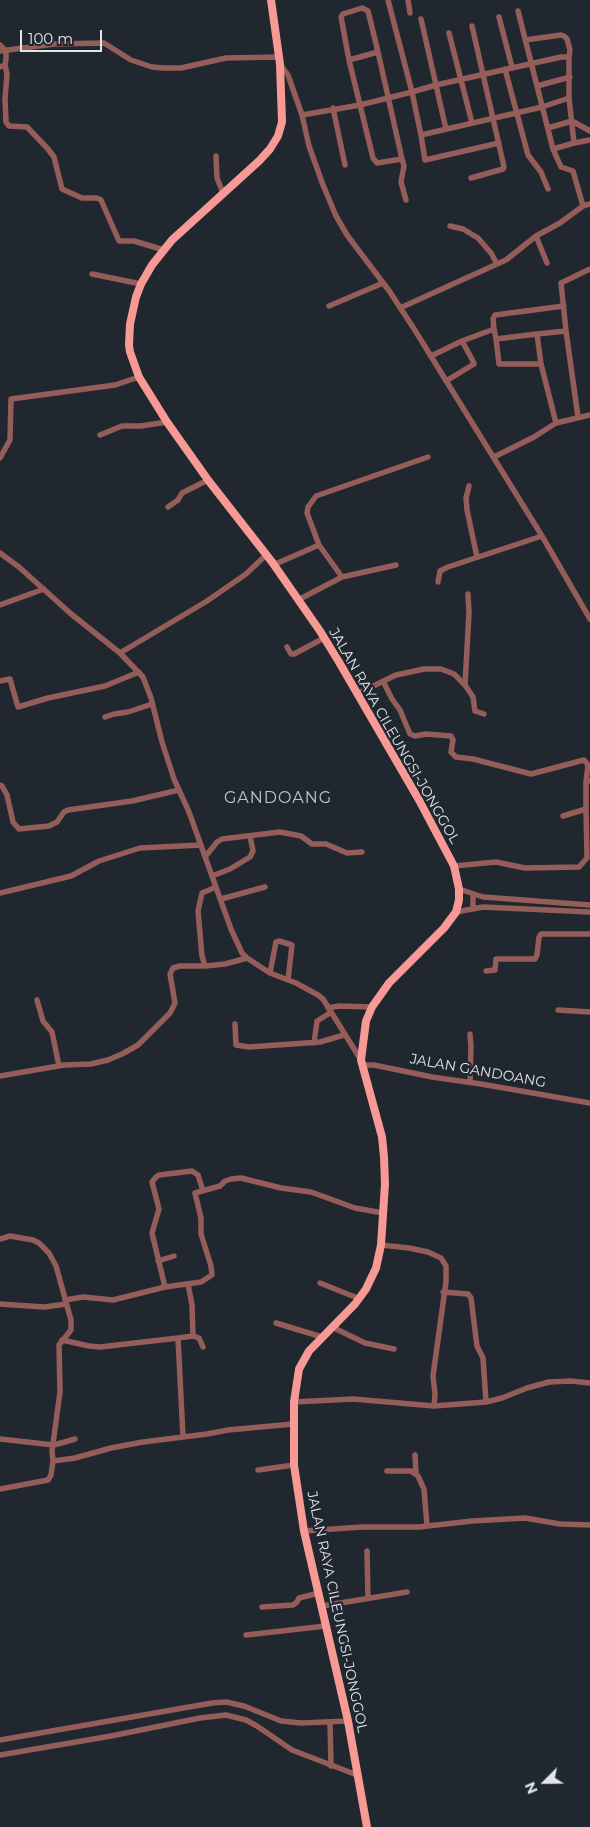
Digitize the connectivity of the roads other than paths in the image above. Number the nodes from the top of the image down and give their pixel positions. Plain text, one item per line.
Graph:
1 (271, 0) edge
2 (388, 0) edge
3 (408, 0) edge
4 (518, 11) dead end
5 (410, 13) dead end
6 (500, 17) dead end
7 (421, 20) dead end
8 (472, 26) dead end
9 (449, 33) dead end
10 (525, 40) junction
11 (0, 45) edge
12 (3, 51) edge
13 (378, 52) junction
14 (569, 57) junction
15 (279, 60) junction
16 (349, 60) junction
17 (531, 63) junction
18 (2, 66) edge
19 (512, 67) junction
20 (505, 69) junction
21 (483, 74) junction
22 (570, 77) junction
23 (460, 79) junction
24 (436, 85) junction
25 (537, 86) junction
26 (412, 92) junction
27 (388, 98) junction
28 (569, 98) junction
29 (360, 105) junction
30 (542, 107) junction
31 (333, 108) junction
32 (518, 112) junction
33 (302, 115) junction
34 (493, 118) junction
35 (572, 121) junction
36 (472, 123) junction
37 (548, 128) junction
38 (446, 129) junction
39 (590, 130) edge
40 (421, 135) junction
41 (590, 140) edge
42 (499, 143) junction
43 (574, 143) junction
44 (553, 149) junction
45 (216, 156) dead end
46 (402, 159) junction
47 (346, 165) dead end
48 (471, 178) dead end
49 (548, 190) dead end
50 (223, 193) junction
51 (406, 200) dead end
52 (590, 204) edge
53 (583, 206) junction
54 (450, 226) dead end
55 (536, 236) junction
56 (164, 250) junction
57 (547, 263) dead end
58 (497, 264) junction
59 (590, 269) edge
60 (92, 274) dead end
61 (383, 283) junction
62 (141, 284) junction
63 (329, 306) dead end
64 (564, 306) junction
65 (400, 308) junction
66 (494, 329) junction
67 (566, 331) junction
68 (537, 334) junction
69 (496, 339) junction
70 (462, 341) junction
71 (431, 356) junction
72 (541, 364) junction
73 (139, 378) junction
74 (446, 381) junction
75 (590, 415) edge
76 (578, 417) junction
77 (167, 422) junction
78 (556, 424) junction
79 (100, 436) dead end
80 (428, 457) dead end
81 (494, 457) junction
82 (0, 458) edge
83 (208, 480) junction
84 (469, 486) dead end
85 (168, 507) dead end
86 (542, 536) junction
87 (320, 545) junction
88 (0, 552) edge
89 (266, 556) junction
90 (477, 557) junction
91 (273, 565) junction
92 (396, 565) dead end
93 (342, 577) junction
94 (438, 582) dead end
95 (44, 589) junction
96 (468, 594) dead end
97 (298, 600) junction
98 (0, 605) edge
99 (590, 619) edge
100 (324, 638) junction
101 (287, 647) dead end
102 (120, 653) junction
103 (139, 672) junction
104 (0, 681) edge
105 (383, 681) junction
106 (465, 685) junction
107 (357, 694) junction
108 (152, 704) junction
109 (484, 714) dead end
110 (104, 717) dead end
111 (588, 782) edge
112 (0, 785) edge
113 (179, 790) junction
114 (586, 809) junction
115 (563, 816) dead end
116 (250, 836) junction
117 (201, 846) junction
118 (362, 852) dead end
119 (205, 857) junction
120 (588, 858) edge
121 (454, 866) junction
122 (212, 876) junction
123 (265, 887) dead end
124 (216, 888) junction
125 (459, 888) junction
126 (0, 893) edge
127 (473, 894) junction
128 (220, 899) junction
129 (572, 904) junction
130 (590, 905) edge
131 (473, 908) junction
132 (571, 911) junction
133 (456, 912) junction
134 (590, 912) edge
135 (590, 934) edge
136 (247, 958) junction
137 (205, 966) junction
138 (486, 971) dead end
139 (270, 973) junction
140 (288, 980) junction
141 (37, 1000) dead end
142 (372, 1007) junction
143 (329, 1010) junction
144 (558, 1010) dead end
145 (590, 1012) edge
146 (235, 1024) dead end
147 (470, 1034) dead end
148 (344, 1035) junction
149 (314, 1043) junction
150 (362, 1062) junction
151 (59, 1066) junction
152 (0, 1076) edge
153 (470, 1082) junction
154 (590, 1103) edge
155 (204, 1191) junction
156 (383, 1213) junction
157 (0, 1239) edge
158 (381, 1245) junction
159 (174, 1256) dead end
160 (158, 1261) junction
161 (320, 1283) dead end
162 (188, 1284) junction
163 (165, 1287) junction
164 (443, 1292) junction
165 (360, 1298) junction
166 (65, 1302) junction
167 (0, 1304) edge
168 (276, 1323) dead end
169 (332, 1327) junction
170 (193, 1336) junction
171 (322, 1337) junction
172 (178, 1338) junction
173 (62, 1340) junction
174 (203, 1347) dead end
175 (394, 1348) dead end
176 (590, 1383) edge
177 (294, 1402) junction
178 (486, 1402) junction
179 (434, 1406) junction
180 (293, 1424) junction
181 (183, 1437) junction
182 (0, 1439) edge
183 (75, 1439) dead end
184 (54, 1445) junction
185 (415, 1455) dead end
186 (53, 1461) junction
187 (294, 1466) junction
188 (258, 1470) dead end
189 (387, 1471) dead end
190 (416, 1473) junction
191 (0, 1489) edge
192 (590, 1525) edge
193 (428, 1526) junction
194 (304, 1531) junction
195 (367, 1551) dead end
196 (407, 1592) dead end
197 (319, 1593) junction
198 (368, 1598) junction
199 (322, 1606) junction
200 (262, 1607) dead end
201 (326, 1626) junction
202 (246, 1636) dead end
203 (139, 1716) junction
204 (348, 1721) junction
205 (330, 1722) junction
206 (92, 1724) junction
207 (142, 1729) junction
208 (94, 1738) junction
209 (0, 1740) edge
210 (0, 1755) edge
211 (331, 1766) junction
212 (357, 1775) junction
213 (367, 1827) edge

1 - 15 main road, JALAN RAYA CILEUNGSI-JONGGOL
2 - 26 street
3 - 5 street
4 - 10 street
6 - 19 street
7 - 24 street
8 - 21 street
9 - 23 street
10 - 14 street
10 - 17 street
11 - 12 street
12 - 15 street
12 - 18 street
13 - 16 street
13 - 16 street
13 - 27 street
14 - 17 street
14 - 22 street
15 - 33 street
15 - 50 main road, JALAN RAYA CILEUNGSI-JONGGOL
16 - 29 street
17 - 19 street
17 - 25 street
18 - 56 street
19 - 20 street
20 - 21 street
20 - 32 street
21 - 23 street
21 - 34 street
22 - 25 street
22 - 28 street
23 - 24 street
23 - 36 street
24 - 26 street
24 - 38 street
25 - 30 street
26 - 27 street
26 - 40 street
27 - 29 street
27 - 46 street
28 - 30 street
28 - 35 street
29 - 31 street
29 - 46 street
30 - 32 street
30 - 37 street
31 - 33 street
31 - 47 street
32 - 34 street
32 - 49 street
33 - 61 street
34 - 36 street
34 - 42 street
35 - 37 street
35 - 39 street
35 - 43 street
36 - 38 street
37 - 44 street
38 - 40 street
40 - 42 street
41 - 43 street
42 - 48 street
43 - 44 street
44 - 53 street
45 - 50 street
46 - 51 street
50 - 56 main road, JALAN RAYA CILEUNGSI-JONGGOL
52 - 53 street
53 - 55 street
54 - 58 street
55 - 57 street
55 - 58 street
56 - 62 main road, JALAN RAYA CILEUNGSI-JONGGOL
58 - 65 street
59 - 64 street
60 - 62 street
61 - 63 street
61 - 65 street
62 - 73 main road, JALAN RAYA CILEUNGSI-JONGGOL
64 - 66 street
64 - 67 street
65 - 71 street
66 - 69 street
66 - 70 street
67 - 68 street
67 - 76 street
68 - 69 street
68 - 72 street
69 - 72 street
70 - 71 street
70 - 74 street
71 - 74 street
72 - 78 street
73 - 77 main road, JALAN RAYA CILEUNGSI-JONGGOL
73 - 82 street
74 - 81 street
75 - 76 street
76 - 78 street
77 - 79 street
77 - 83 main road, JALAN RAYA CILEUNGSI-JONGGOL
78 - 81 street
80 - 87 street
81 - 86 street
83 - 85 street
83 - 89 main road, JALAN RAYA CILEUNGSI-JONGGOL
84 - 90 street
86 - 90 street
86 - 99 street
87 - 91 street
87 - 93 street
88 - 95 street
89 - 91 main road, JALAN RAYA CILEUNGSI-JONGGOL
89 - 102 street
90 - 94 street
91 - 97 main road, JALAN RAYA CILEUNGSI-JONGGOL
92 - 93 street
93 - 97 street
95 - 98 street
95 - 102 street
96 - 106 street
97 - 100 main road, JALAN RAYA CILEUNGSI-JONGGOL
100 - 101 street
100 - 107 main road, JALAN RAYA CILEUNGSI-JONGGOL
102 - 103 street
103 - 104 street
103 - 108 street
105 - 106 street
105 - 107 street
105 - 111 street
106 - 109 street
107 - 121 main road, JALAN RAYA CILEUNGSI-JONGGOL
108 - 110 street
108 - 113 street
111 - 114 street
112 - 113 street
113 - 117 street
114 - 115 street
114 - 120 street
116 - 118 street
116 - 119 street
116 - 122 street
117 - 119 street
117 - 126 street
119 - 122 street
120 - 121 street
121 - 125 main road, JALAN RAYA CILEUNGSI-JONGGOL
122 - 124 street
123 - 128 street
124 - 128 street
124 - 137 street
125 - 127 street
125 - 133 main road, JALAN RAYA CILEUNGSI-JONGGOL
127 - 129 street
127 - 131 street
128 - 136 street
129 - 130 street
129 - 132 street
131 - 132 street
131 - 133 street
132 - 134 street
133 - 142 main road, JALAN RAYA CILEUNGSI-JONGGOL
135 - 138 street
136 - 137 street
136 - 139 street
137 - 151 street
139 - 140 street
139 - 140 street
140 - 143 street
141 - 151 street
142 - 143 street
142 - 150 main road, JALAN RAYA CILEUNGSI-JONGGOL
143 - 148 street
143 - 149 street
144 - 145 street
146 - 149 street
147 - 153 street
148 - 149 street
148 - 150 street
150 - 153 street, JALAN GANDOANG
150 - 156 main road, JALAN RAYA CILEUNGSI-JONGGOL
151 - 152 street
153 - 154 street, JALAN GANDOANG
155 - 156 street
155 - 160 street
155 - 162 street
156 - 158 main road, JALAN RAYA CILEUNGSI-JONGGOL
157 - 166 street
158 - 164 street
158 - 165 main road, JALAN RAYA CILEUNGSI-JONGGOL
159 - 160 street
160 - 163 street
161 - 165 street
162 - 163 street
162 - 170 street
163 - 166 street
164 - 178 street
164 - 179 street
165 - 169 main road, JALAN RAYA CILEUNGSI-JONGGOL
166 - 167 street
166 - 173 street
168 - 171 street
169 - 171 main road, JALAN RAYA CILEUNGSI-JONGGOL
169 - 175 street
170 - 172 street
170 - 174 street
171 - 177 main road, JALAN RAYA CILEUNGSI-JONGGOL
172 - 173 street
172 - 181 street
173 - 184 street
176 - 178 street
177 - 179 street
177 - 180 main road, JALAN RAYA CILEUNGSI-JONGGOL
178 - 179 street
180 - 181 street
180 - 187 main road, JALAN RAYA CILEUNGSI-JONGGOL
181 - 186 street
182 - 184 street
183 - 184 street
184 - 186 street
185 - 190 street
186 - 191 street
187 - 188 street
187 - 194 main road, JALAN RAYA CILEUNGSI-JONGGOL
189 - 190 street
190 - 193 street
192 - 193 street
193 - 194 street
194 - 197 main road, JALAN RAYA CILEUNGSI-JONGGOL
195 - 198 street
196 - 198 street
197 - 199 main road, JALAN RAYA CILEUNGSI-JONGGOL
197 - 200 street
198 - 199 street
199 - 201 main road, JALAN RAYA CILEUNGSI-JONGGOL
201 - 202 street
201 - 204 main road, JALAN RAYA CILEUNGSI-JONGGOL
203 - 205 street
203 - 206 street
203 - 207 street
204 - 205 street
204 - 212 main road, JALAN RAYA CILEUNGSI-JONGGOL
205 - 211 street
206 - 208 street
206 - 209 street
207 - 208 street
207 - 211 street
208 - 210 street
211 - 212 street
212 - 213 main road, JALAN RAYA CILEUNGSI-JONGGOL

